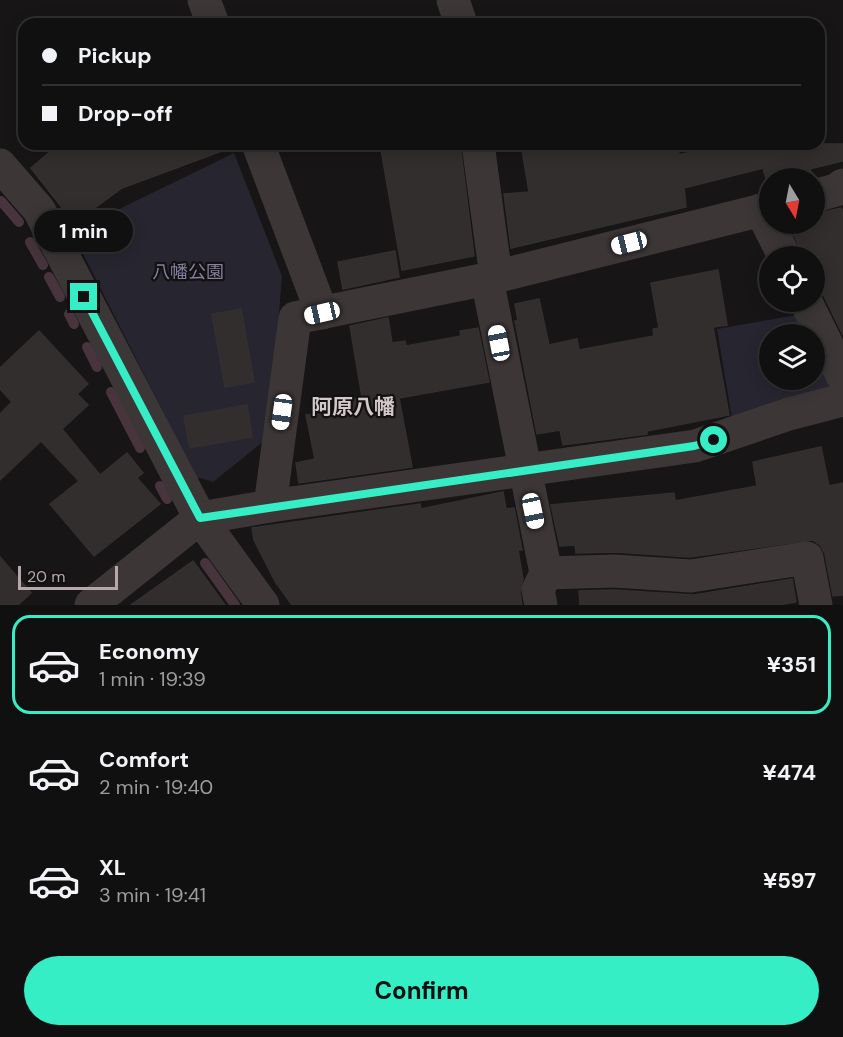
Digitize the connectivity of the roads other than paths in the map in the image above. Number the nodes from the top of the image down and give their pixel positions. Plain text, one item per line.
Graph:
1 (204, 0) edge
2 (453, 0) edge
3 (211, 18) edge
4 (459, 18) edge
5 (260, 150) edge
6 (479, 150) edge
7 (0, 165) edge
8 (843, 185) edge
9 (825, 193) edge
10 (759, 211) edge
11 (492, 278) junction
12 (811, 312) edge
13 (322, 313) junction
14 (843, 377) edge
15 (843, 400) edge
16 (524, 470) junction
17 (270, 506) junction
18 (200, 518) junction
19 (546, 573) junction
20 (91, 605) edge
21 (263, 605) edge
22 (541, 605) edge
23 (816, 605) edge

1 - 3 street
2 - 4 street
5 - 13 street
6 - 11 street
7 - 18 street
8 - 9 street
10 - 11 street
11 - 13 street
11 - 16 street
12 - 14 street
13 - 17 street
15 - 16 street
16 - 17 street
16 - 19 street
17 - 18 street
18 - 20 street
18 - 21 street
19 - 22 street
19 - 23 street

